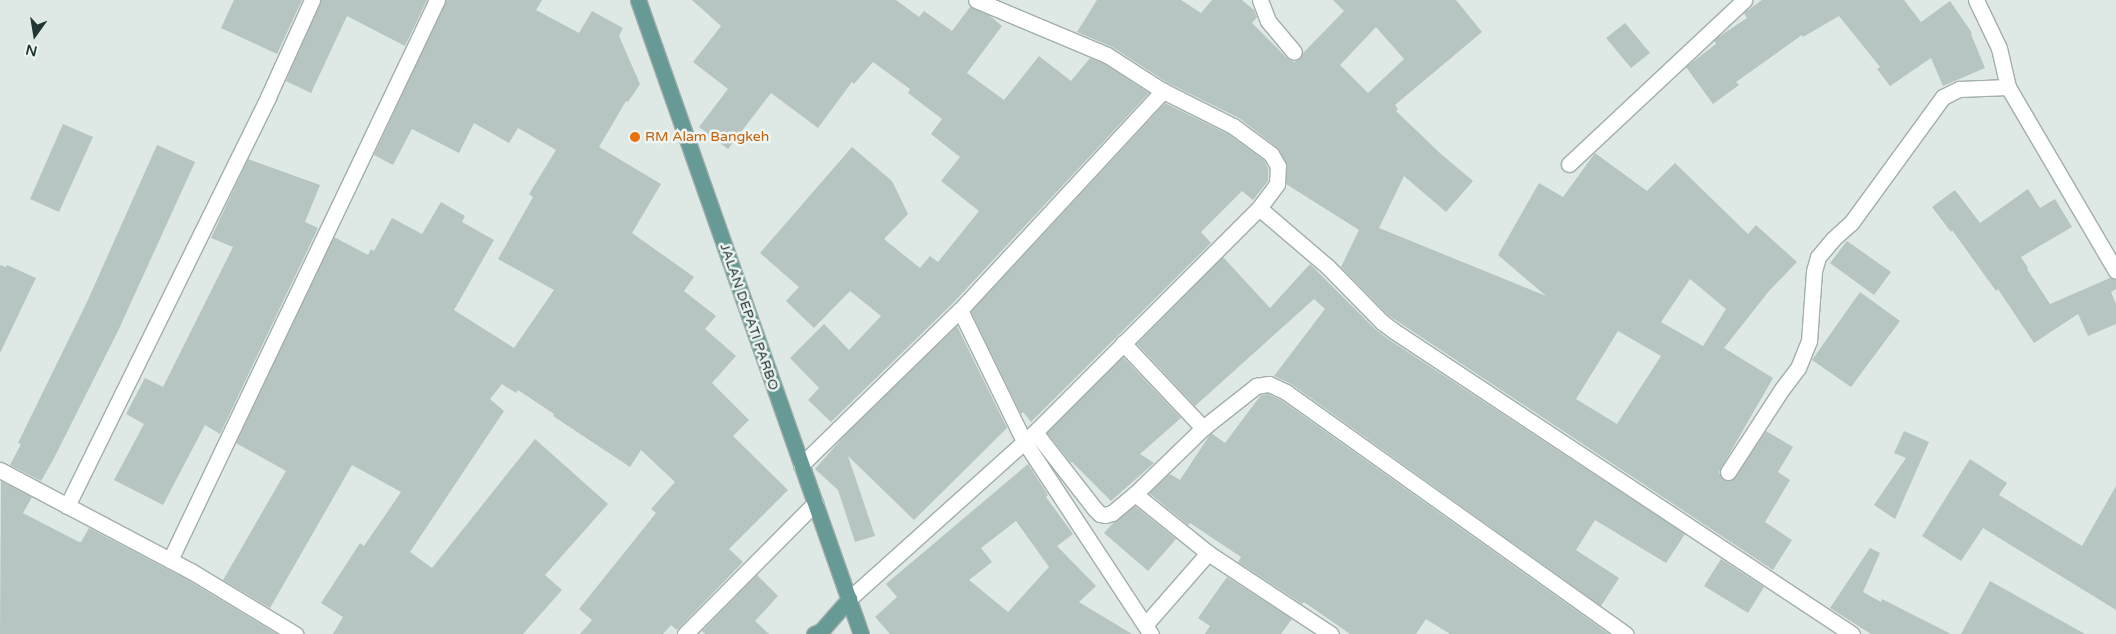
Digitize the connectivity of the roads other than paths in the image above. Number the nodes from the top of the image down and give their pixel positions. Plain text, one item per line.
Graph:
1 (312, 0) edge
2 (437, 0) edge
3 (638, 0) edge
4 (976, 0) edge
5 (1260, 0) edge
6 (1744, 0) edge
7 (1976, 0) edge
8 (1294, 52) dead end
9 (2008, 87) junction
10 (1163, 91) junction
11 (1570, 164) dead end
12 (1259, 208) junction
13 (2116, 271) edge
14 (967, 302) junction
15 (1123, 343) junction
16 (1203, 428) junction
17 (1030, 437) junction
18 (801, 465) junction
19 (0, 470) edge
20 (1728, 472) dead end
21 (1135, 494) junction
22 (815, 503) junction
23 (68, 506) junction
24 (1208, 553) junction
25 (170, 560) junction
26 (849, 599) junction
27 (1151, 623) edge
28 (819, 633) edge
29 (295, 634) edge
30 (685, 634) edge
31 (861, 634) edge
32 (1331, 634) edge
33 (1625, 634) edge
34 (1852, 634) edge

1 - 23 street
2 - 25 street
3 - 18 main road, JALAN DEPATI PARBO
4 - 10 street
5 - 8 street
6 - 11 street
7 - 9 street
9 - 13 street
9 - 20 street
10 - 12 street
10 - 14 street
12 - 15 street
12 - 34 street
14 - 17 street
14 - 18 street
15 - 16 street
15 - 17 street
16 - 21 street
16 - 33 street
17 - 21 street
17 - 26 street
17 - 27 street
18 - 22 main road, JALAN DEPATI PARBO
19 - 23 street
21 - 24 street
22 - 26 main road, JALAN DEPATI PARBO
22 - 30 street
23 - 25 street
24 - 27 street
24 - 32 street
25 - 29 street
26 - 28 main road
26 - 31 main road, JALAN DEPATI PARBO

